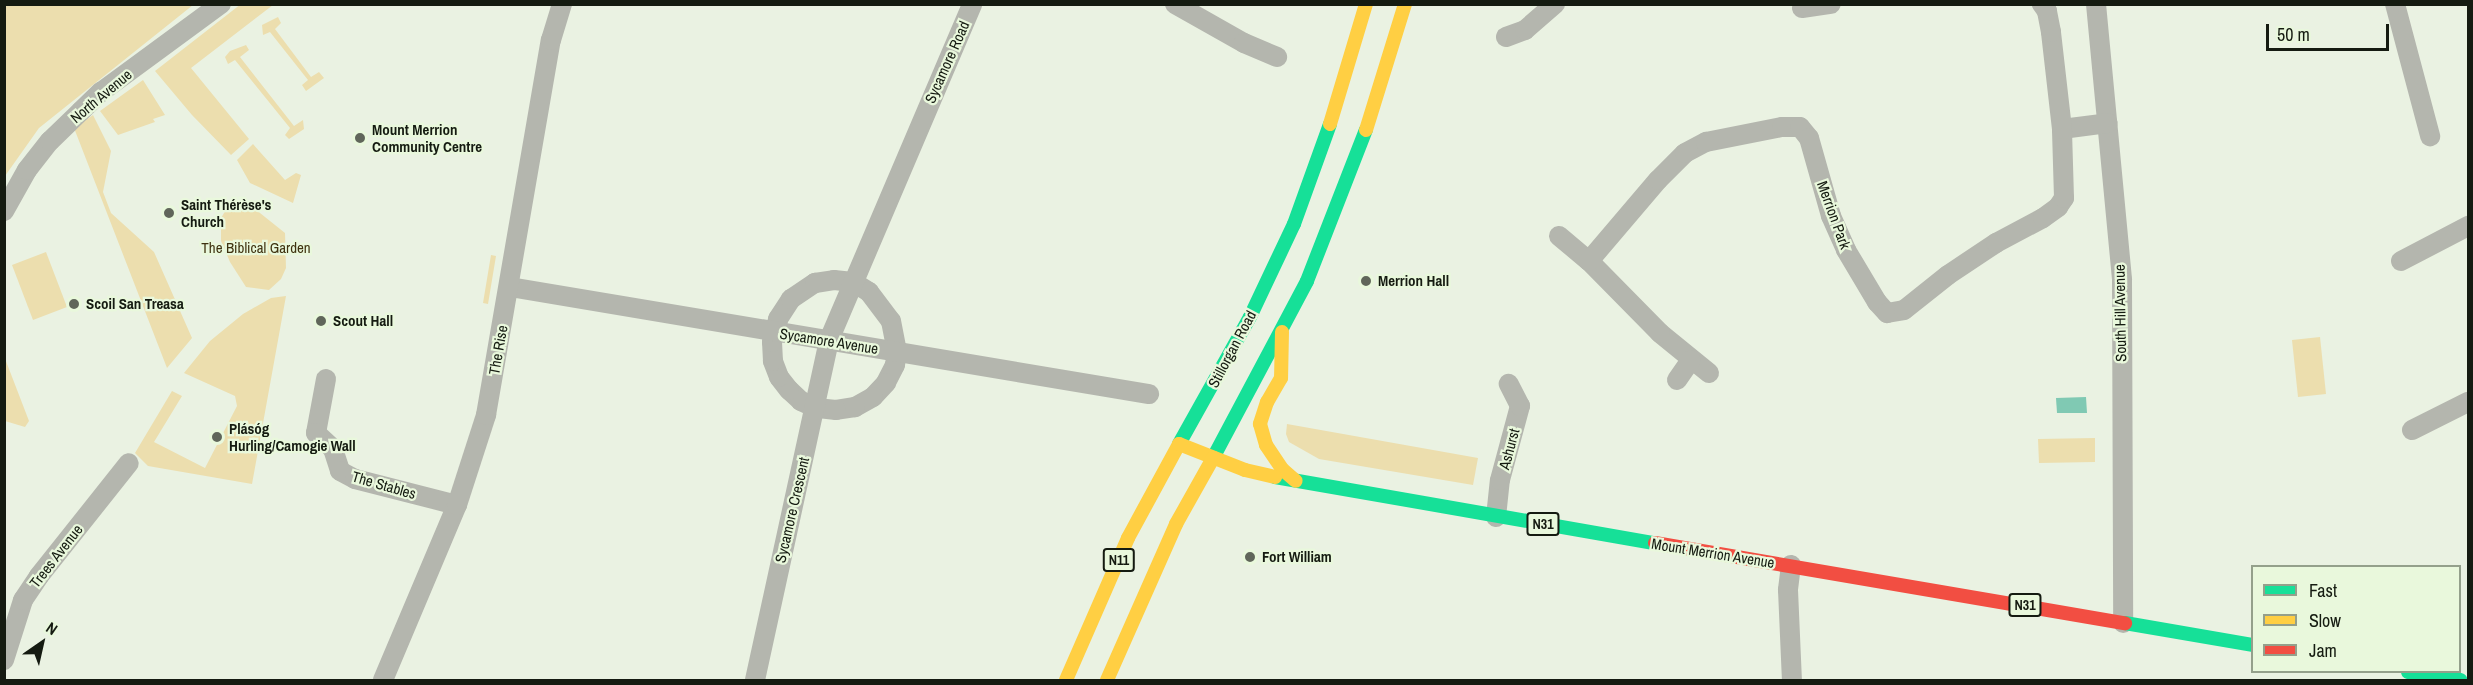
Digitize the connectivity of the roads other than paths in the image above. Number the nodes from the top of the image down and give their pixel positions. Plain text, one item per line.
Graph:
1 (221, 4) edge
2 (562, 4) edge
3 (972, 4) edge
4 (1174, 4) edge
5 (1366, 4) edge
6 (1405, 4) edge
7 (1554, 4) edge
8 (1831, 4) edge
9 (2042, 4) edge
10 (2096, 4) edge
11 (2395, 4) edge
12 (1802, 8) dead end
13 (1506, 37) dead end
14 (1276, 57) dead end
15 (922, 120) joint
16 (2108, 123) junction
17 (2062, 129) junction
18 (2430, 136) dead end
19 (4, 211) edge
20 (2469, 226) edge
21 (1559, 236) dead end
22 (1589, 261) junction
23 (2401, 261) dead end
24 (853, 282) junction
25 (510, 287) junction
26 (774, 331) junction
27 (1282, 332) junction
28 (829, 340) junction
29 (897, 352) junction
30 (1691, 360) junction
31 (1709, 374) dead end
32 (326, 379) dead end
33 (1677, 380) dead end
34 (1214, 382) junction
35 (1509, 384) dead end
36 (1149, 394) dead end
37 (2469, 402) edge
38 (816, 408) junction
39 (2412, 430) dead end
40 (1179, 444) junction
41 (1213, 458) junction
42 (129, 464) dead end
43 (1296, 481) junction
44 (458, 506) junction
45 (1496, 517) junction
46 (1791, 566) junction
47 (2123, 623) junction
48 (2251, 645) edge
49 (4, 660) edge
50 (2414, 673) edge
51 (383, 681) edge
52 (756, 681) edge
53 (1066, 681) edge
54 (1107, 681) edge
55 (1792, 681) edge
56 (2460, 681) edge

1 - 19 street, North Avenue
2 - 25 street, The Rise
3 - 15 street, Sycamore Road
4 - 14 street
5 - 34 main road, Stillorgan Road
6 - 27 main road
7 - 13 street
8 - 12 street
9 - 17 street, Merrion Park
10 - 16 street, South Hill Avenue
11 - 18 street
15 - 24 street, Sycamore Crescent
16 - 17 street
16 - 47 street, South Hill Avenue
17 - 22 street, Merrion Park
20 - 23 street
21 - 22 street
22 - 30 street
24 - 26 street
24 - 28 street, Sycamore Crescent
24 - 29 street
25 - 26 street, Sycamore Avenue
25 - 44 street, The Rise
26 - 28 street, Sycamore Avenue
26 - 38 street
27 - 34 main road
27 - 41 main road
27 - 43 main road
28 - 29 street, Sycamore Avenue
28 - 38 street, Sycamore Crescent
29 - 36 street, Sycamore Avenue
29 - 38 street
30 - 31 street
30 - 33 street
32 - 44 street, The Stables
34 - 40 main road, Stillorgan Road
35 - 45 street, Ashurst
37 - 39 street
38 - 52 street, Sycamore Crescent
40 - 41 main road, Mount Merrion Avenue / N31
40 - 53 main road, Stillorgan Road / N11
41 - 43 main road, Mount Merrion Avenue / N31
41 - 54 main road, N11
42 - 49 street, Trees Avenue
43 - 45 main road, Mount Merrion Avenue / N31
44 - 51 street, The Rise
45 - 46 main road, Mount Merrion Avenue / N31
46 - 47 main road, Mount Merrion Avenue / N31
46 - 55 street
47 - 48 main road, Mount Merrion Avenue / N31
50 - 56 main road

